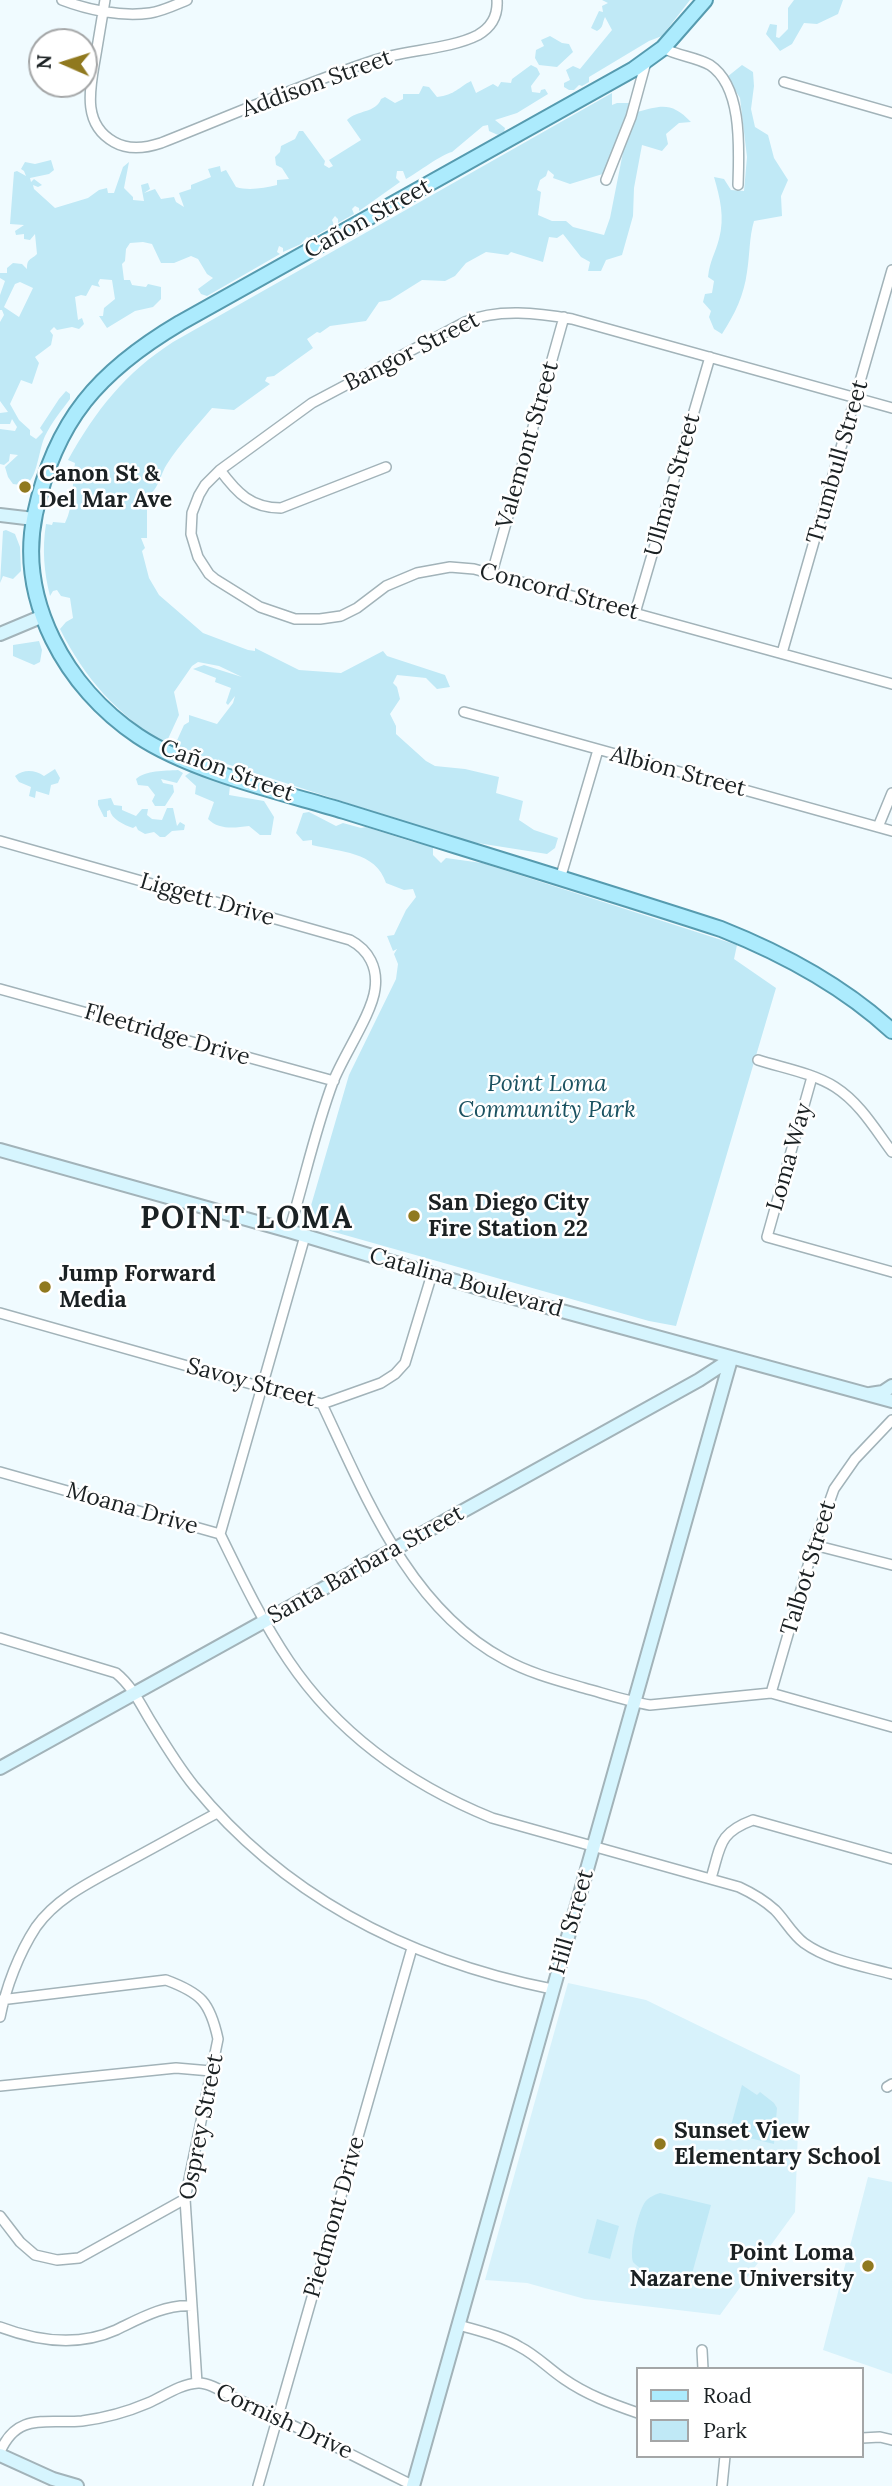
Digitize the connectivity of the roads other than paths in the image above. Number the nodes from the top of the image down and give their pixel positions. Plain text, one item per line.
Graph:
1 (62, 0) edge
2 (105, 0) edge
3 (187, 0) edge
4 (497, 0) edge
5 (705, 0) edge
6 (103, 10) junction
7 (663, 48) junction
8 (646, 62) junction
9 (784, 82) dead end
10 (892, 113) edge
11 (606, 180) dead end
12 (738, 185) dead end
13 (892, 270) edge
14 (564, 317) junction
15 (710, 357) junction
16 (856, 398) junction
17 (892, 408) edge
18 (386, 467) dead end
19 (220, 470) junction
20 (0, 515) edge
21 (34, 519) junction
22 (203, 566) joint
23 (492, 573) junction
24 (635, 613) junction
25 (43, 616) junction
26 (0, 634) edge
27 (782, 653) junction
28 (892, 684) edge
29 (464, 712) dead end
30 (598, 750) junction
31 (892, 793) edge
32 (878, 827) junction
33 (892, 831) edge
34 (0, 841) edge
35 (560, 878) junction
36 (0, 989) edge
37 (892, 1031) edge
38 (758, 1060) dead end
39 (813, 1077) junction
40 (334, 1081) junction
41 (892, 1152) edge
42 (1, 1154) edge
43 (289, 1231) junction
44 (305, 1236) junction
45 (892, 1272) edge
46 (432, 1274) junction
47 (0, 1313) edge
48 (731, 1359) junction
49 (892, 1386) edge
50 (262, 1388) junction
51 (865, 1394) junction
52 (892, 1401) edge
53 (322, 1404) junction
54 (891, 1424) edge
55 (0, 1472) edge
56 (219, 1534) junction
57 (814, 1545) junction
58 (396, 1548) junction
59 (892, 1565) edge
60 (265, 1621) junction
61 (0, 1638) edge
62 (134, 1693) junction
63 (771, 1693) junction
64 (633, 1702) junction
65 (892, 1727) edge
66 (0, 1768) edge
67 (216, 1813) junction
68 (594, 1846) junction
69 (892, 1859) edge
70 (711, 1878) junction
71 (412, 1948) junction
72 (892, 1974) edge
73 (552, 1989) junction
74 (2, 2000) edge
75 (0, 2017) edge
76 (211, 2071) junction
77 (0, 2086) edge
78 (185, 2199) junction
79 (0, 2216) edge
80 (192, 2305) junction
81 (459, 2325) junction
82 (0, 2327) edge
83 (702, 2350) dead end
84 (703, 2367) edge
85 (197, 2383) junction
86 (636, 2412) edge
87 (278, 2417) junction
88 (864, 2438) edge
89 (892, 2440) edge
90 (0, 2454) edge
91 (725, 2458) edge
92 (77, 2486) edge
93 (258, 2486) edge
94 (414, 2486) edge
95 (722, 2486) edge

1 - 6 street
2 - 6 street
3 - 6 street
4 - 6 street, Addison Street
5 - 7 main road, Cañon Street
7 - 8 main road, Cañon Street
7 - 12 street
8 - 11 street
8 - 21 main road, Cañon Street
9 - 10 street
13 - 16 street, Trumbull Street
14 - 15 street, Bangor Street
14 - 19 street, Bangor Street
14 - 23 street, Valemont Street
15 - 16 street, Bangor Street
15 - 24 street, Ullman Street
16 - 17 street, Bangor Street
16 - 27 street, Trumbull Street
18 - 19 street
19 - 22 street, Bangor Street
20 - 21 street
21 - 25 main road, Cañon Street
22 - 23 street, Concord Street
23 - 24 street, Concord Street
24 - 27 street, Concord Street
25 - 26 street
25 - 35 main road, Cañon Street
27 - 28 street, Concord Street
29 - 30 street, Albion Street
30 - 32 street, Albion Street
30 - 35 street
31 - 32 street
32 - 33 street, Albion Street
34 - 40 street, Liggett Drive
35 - 37 main road, Cañon Street
36 - 40 street, Fleetridge Drive
38 - 39 street
39 - 41 street
39 - 45 street, Loma Way
40 - 43 street
42 - 43 street, Catalina Boulevard
43 - 44 street, Catalina Boulevard
44 - 46 street, Catalina Boulevard
44 - 50 street
46 - 48 street, Catalina Boulevard
46 - 53 street, Savoy Street
47 - 50 street, Savoy Street
48 - 51 street, Catalina Boulevard
48 - 58 street, Santa Barbara Street
48 - 64 street, Hill Street
49 - 51 street
50 - 53 street, Savoy Street
50 - 56 street
51 - 52 street, Catalina Boulevard
53 - 58 street
54 - 57 street, Talbot Street
55 - 56 street, Moana Drive
56 - 60 street, Moana Drive
57 - 59 street
57 - 63 street, Talbot Street
58 - 60 street, Santa Barbara Street
58 - 64 street
60 - 62 street, Santa Barbara Street
60 - 68 street, Moana Drive
61 - 62 street
62 - 66 street, Santa Barbara Street
62 - 67 street
63 - 64 street
63 - 65 street
64 - 68 street, Hill Street
67 - 71 street
67 - 74 street
68 - 70 street, Moana Drive
68 - 73 street, Hill Street
69 - 70 street
70 - 72 street, Moana Drive
71 - 73 street
71 - 87 street, Piedmont Drive
73 - 81 street, Hill Street
74 - 75 street
74 - 76 street, Osprey Street
76 - 77 street
76 - 78 street, Osprey Street
78 - 79 street
78 - 80 street, Osprey Street
80 - 82 street
80 - 85 street, Osprey Street
81 - 86 street
81 - 94 street, Hill Street
83 - 84 street
85 - 87 street, Cornish Drive
85 - 90 street, Cornish Drive
87 - 93 street, Piedmont Drive
87 - 94 street, Cornish Drive
88 - 89 street
90 - 92 street
91 - 95 street

